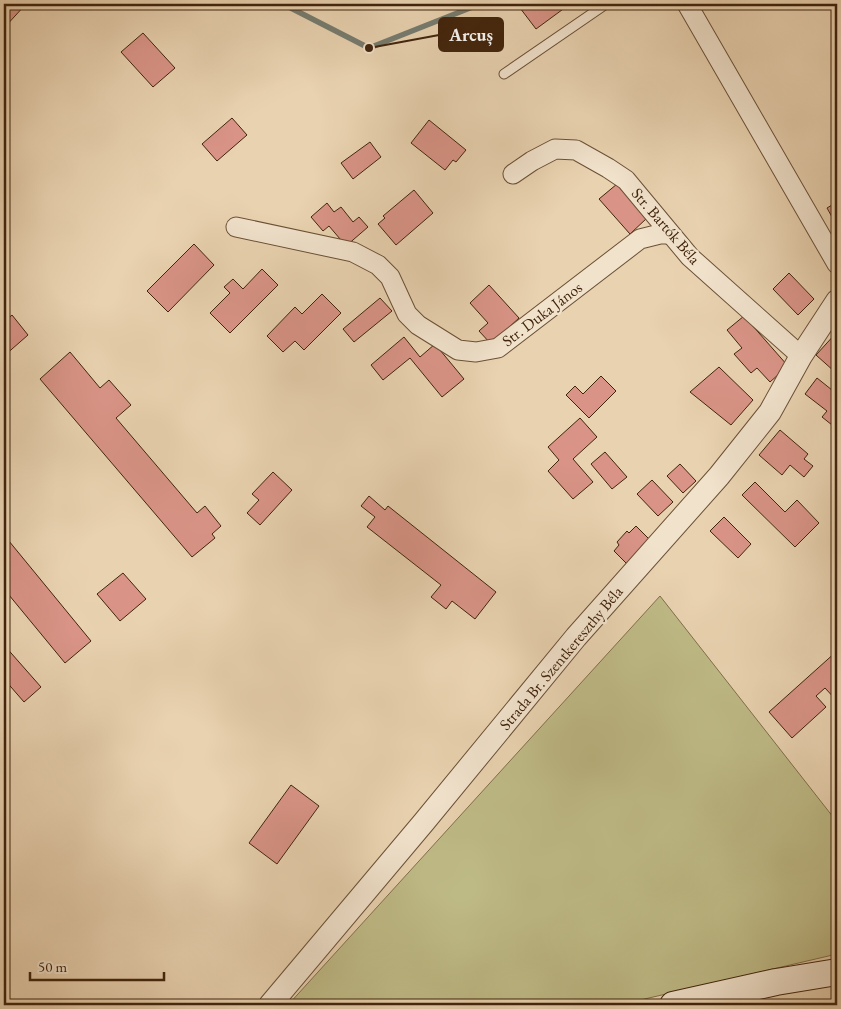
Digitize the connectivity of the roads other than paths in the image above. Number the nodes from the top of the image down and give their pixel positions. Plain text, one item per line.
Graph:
1 (606, 4) edge
2 (687, 4) edge
3 (504, 74) dead end
4 (513, 174) dead end
5 (236, 227) dead end
6 (670, 234) junction
7 (837, 264) edge
8 (837, 301) edge
9 (801, 356) junction
10 (837, 972) edge
11 (270, 1005) edge
12 (673, 1005) edge

1 - 3 lane
2 - 7 street
4 - 6 street, Str. Bartók Béla
5 - 6 street, Str. Duka János
6 - 9 street, Str. Bartók Béla
8 - 9 street, Strada Br. Szentkereszthy Béla
9 - 11 street, Strada Br. Szentkereszthy Béla
10 - 12 main road

